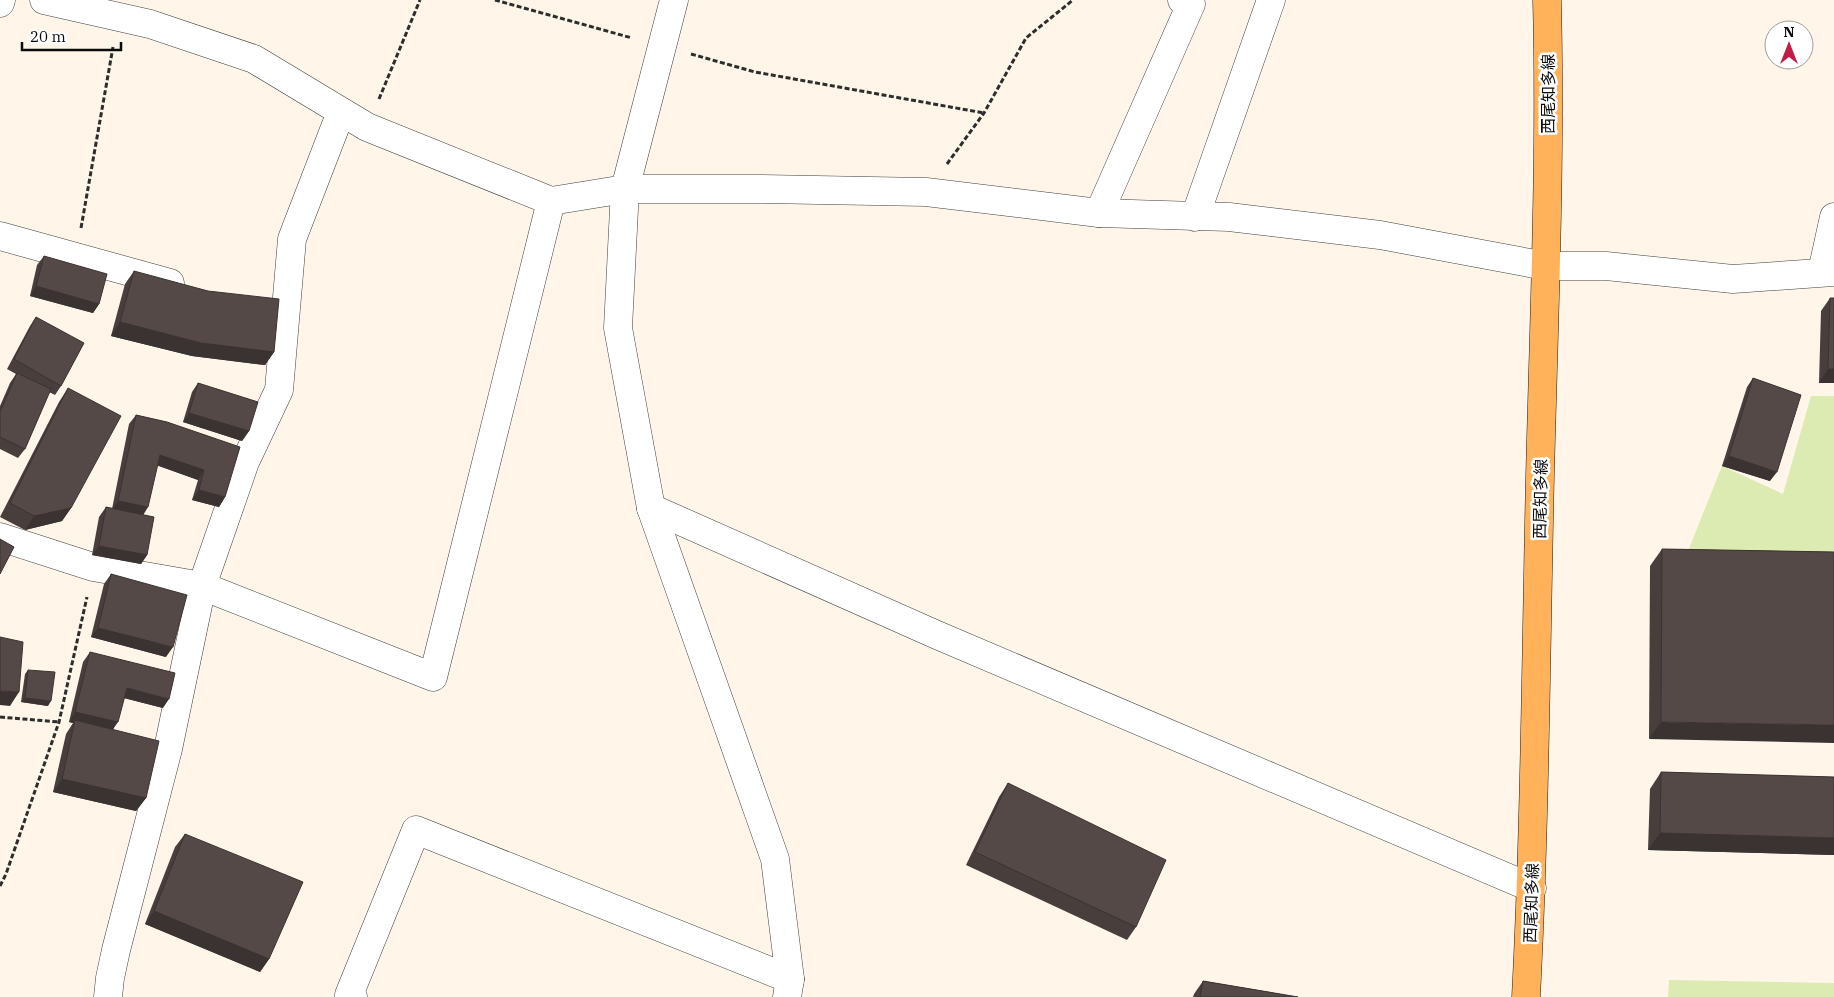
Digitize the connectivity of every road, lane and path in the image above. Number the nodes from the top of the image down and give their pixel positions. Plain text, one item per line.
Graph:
1 (44, 0) edge
2 (420, 0) edge
3 (496, 0) edge
4 (674, 0) edge
5 (1072, 0) edge
6 (1182, 0) edge
7 (1271, 0) edge
8 (1547, 0) edge
9 (118, 16) junction
10 (662, 46) junction
11 (341, 112) junction
12 (984, 113) junction
13 (367, 127) junction
14 (625, 189) junction
15 (926, 192) junction
16 (550, 201) junction
17 (1099, 213) junction
18 (1195, 216) junction
19 (1834, 217) edge
20 (0, 236) edge
21 (77, 258) junction
22 (1546, 266) junction
23 (1828, 272) edge
24 (197, 290) edge
25 (260, 300) edge
26 (287, 303) junction
27 (650, 508) junction
28 (0, 537) edge
29 (93, 567) junction
30 (202, 586) junction
31 (0, 717) edge
32 (59, 722) junction
33 (0, 886) edge
34 (1532, 888) junction
35 (788, 988) edge
36 (108, 997) edge
37 (353, 997) edge
38 (1526, 997) edge

1 - 9 street
2 - 13 path
3 - 10 path
4 - 10 street
5 - 12 path
6 - 17 street
7 - 18 street
8 - 22 main road, 西尾知多線
9 - 11 street
9 - 21 path
10 - 12 path
10 - 14 street
11 - 13 street
11 - 26 street
12 - 15 path
13 - 16 street
14 - 15 street
14 - 16 street
14 - 27 street
15 - 17 street
16 - 30 street
17 - 18 street
18 - 22 street
19 - 23 street
20 - 21 street
21 - 24 street
22 - 23 street
22 - 34 main road, 西尾知多線
25 - 26 street
26 - 30 street
27 - 34 street
27 - 35 street
28 - 29 street
29 - 30 street
29 - 32 path
30 - 36 street
31 - 32 path
32 - 33 path
34 - 38 main road, 西尾知多線
35 - 37 street

